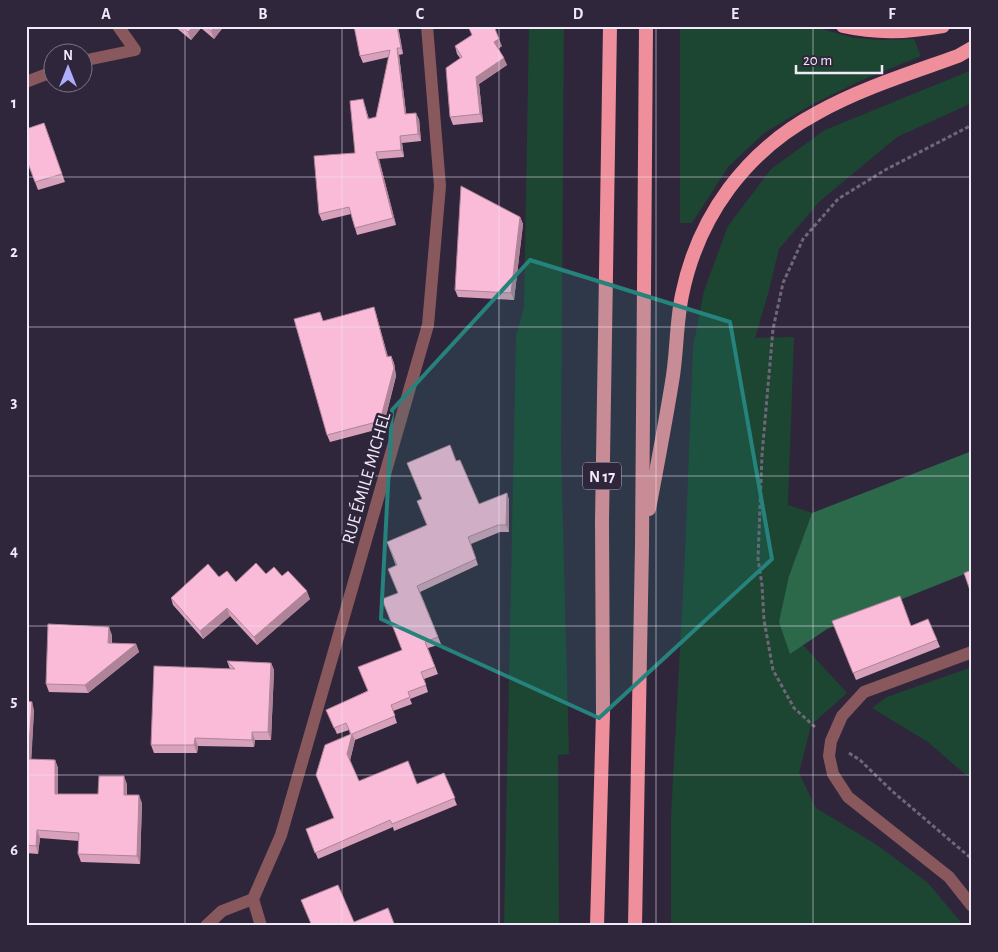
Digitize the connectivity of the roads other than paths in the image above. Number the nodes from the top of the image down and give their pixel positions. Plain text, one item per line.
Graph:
1 (118, 26) edge
2 (427, 26) edge
3 (610, 26) edge
4 (646, 26) edge
5 (843, 26) edge
6 (943, 26) edge
7 (972, 48) edge
8 (92, 59) edge
9 (42, 76) edge
10 (26, 82) edge
11 (642, 546) junction
12 (972, 652) edge
13 (253, 898) junction
14 (972, 906) edge
15 (206, 926) edge
16 (261, 926) edge
17 (597, 926) edge
18 (635, 926) edge

1 - 8 street
2 - 13 street, RUE ÉMILE MICHEL
3 - 17 highway, N 17
4 - 11 highway, N 17
5 - 6 highway
7 - 11 highway
9 - 10 street
11 - 18 highway, N 17
12 - 14 street
13 - 15 street
13 - 16 street

